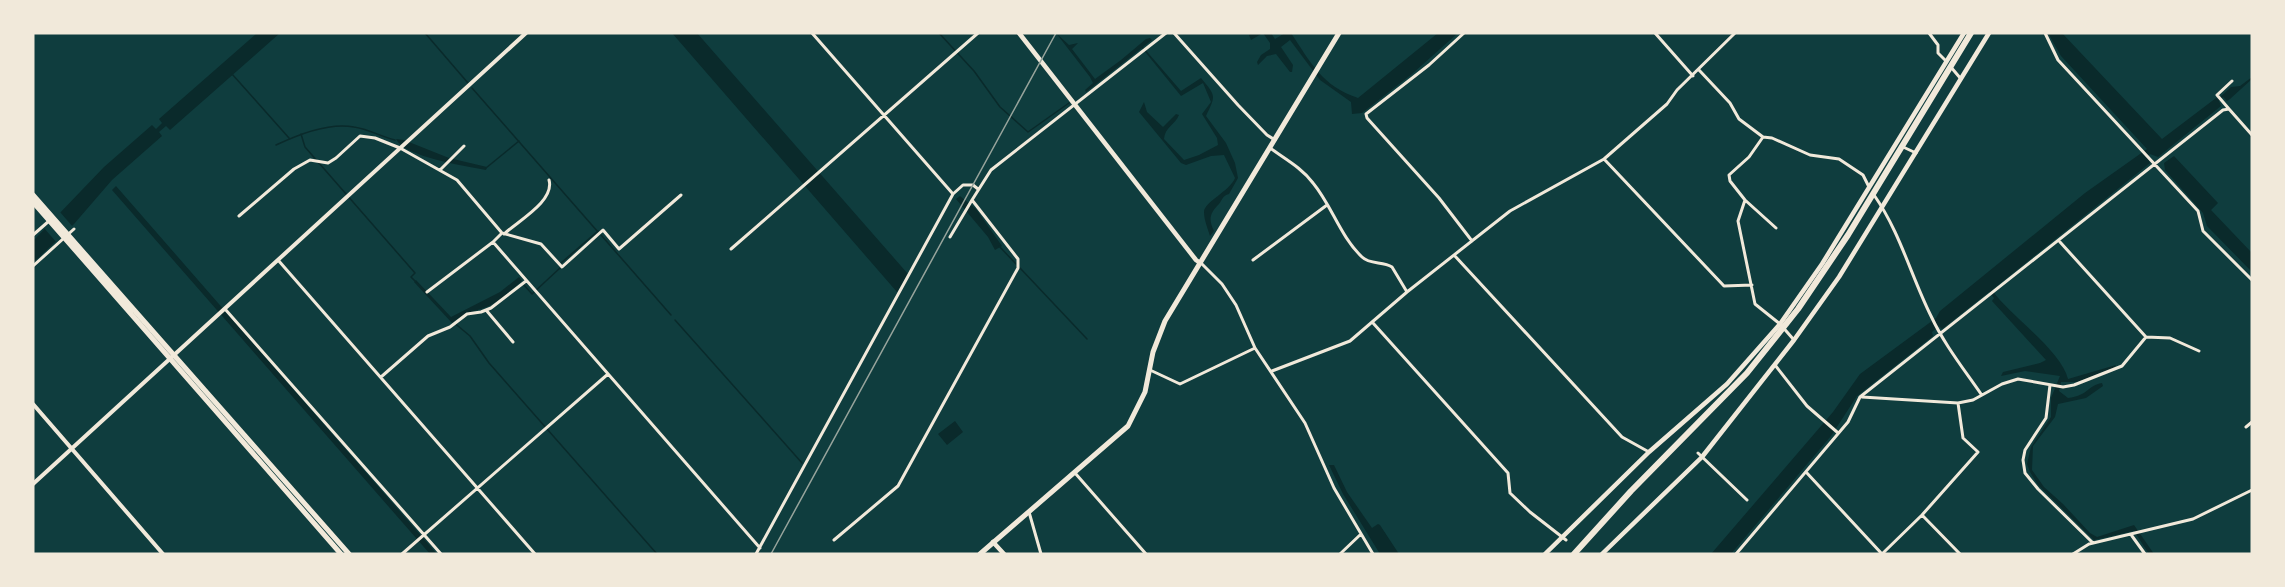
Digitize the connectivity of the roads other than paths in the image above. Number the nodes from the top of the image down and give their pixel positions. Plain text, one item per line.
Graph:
1 (526, 33) edge
2 (812, 33) edge
3 (978, 33) edge
4 (1019, 33) edge
5 (1166, 33) edge
6 (1174, 33) edge
7 (1339, 33) edge
8 (1464, 33) edge
9 (1655, 33) edge
10 (1735, 33) edge
11 (1929, 33) edge
12 (1964, 33) edge
13 (1971, 33) edge
14 (1989, 33) edge
15 (2045, 33) edge
16 (1947, 62) junction
17 (1699, 70) junction
18 (1693, 76) junction
19 (1961, 79) junction
20 (2232, 81) dead end
21 (1075, 103) junction
22 (2229, 109) junction
23 (884, 115) junction
24 (2252, 135) edge
25 (1763, 137) junction
26 (1275, 140) junction
27 (1896, 143) junction
28 (464, 146) dead end
29 (400, 148) junction
30 (1270, 148) junction
31 (1916, 153) junction
32 (1604, 159) junction
33 (2156, 165) junction
34 (440, 170) junction
35 (549, 180) dead end
36 (1869, 188) junction
37 (978, 189) junction
38 (953, 194) junction
39 (33, 195) edge
40 (681, 195) dead end
41 (972, 200) junction
42 (1745, 200) junction
43 (33, 202) edge
44 (1327, 205) junction
45 (1882, 208) junction
46 (239, 216) dead end
47 (51, 220) junction
48 (1776, 228) dead end
49 (74, 229) dead end
50 (503, 233) junction
51 (33, 235) edge
52 (66, 236) junction
53 (950, 237) dead end
54 (1472, 241) junction
55 (493, 242) junction
56 (2060, 242) junction
57 (731, 249) dead end
58 (1454, 255) junction
59 (278, 260) junction
60 (1252, 260) dead end
61 (1200, 262) junction
62 (33, 266) edge
63 (526, 280) junction
64 (2252, 280) edge
65 (1752, 285) junction
66 (427, 292) dead end
67 (1407, 292) junction
68 (224, 309) junction
69 (486, 310) junction
70 (1373, 323) junction
71 (1780, 324) junction
72 (1940, 335) junction
73 (2146, 337) junction
74 (1794, 340) junction
75 (513, 342) dead end
76 (1256, 348) junction
77 (2199, 351) dead end
78 (172, 357) junction
79 (1775, 364) junction
80 (1150, 370) junction
81 (1272, 371) junction
82 (608, 374) junction
83 (381, 377) junction
84 (2050, 384) junction
85 (1981, 394) junction
86 (1860, 397) junction
87 (1958, 403) junction
88 (33, 404) edge
89 (2252, 422) edge
90 (2246, 428) dead end
91 (1676, 429) junction
92 (1837, 432) junction
93 (1680, 433) dead end
94 (72, 449) junction
95 (1649, 452) junction
96 (1700, 455) junction
97 (1079, 469) junction
98 (1806, 472) junction
99 (33, 484) edge
100 (477, 488) junction
101 (2252, 490) edge
102 (1747, 500) dead end
103 (1029, 510) junction
104 (1922, 515) junction
105 (424, 534) junction
106 (1362, 534) junction
107 (2132, 535) junction
108 (1564, 538) junction
109 (834, 540) dead end
110 (993, 542) junction
111 (2093, 543) junction
112 (759, 548) junction
113 (163, 554) edge
114 (341, 554) edge
115 (349, 554) edge
116 (402, 554) edge
117 (441, 554) edge
118 (535, 554) edge
119 (756, 554) edge
120 (980, 554) edge
121 (1004, 554) edge
122 (1041, 554) edge
123 (1146, 554) edge
124 (1340, 554) edge
125 (1372, 554) edge
126 (1545, 554) edge
127 (1574, 554) edge
128 (1602, 554) edge
129 (1736, 554) edge
130 (1882, 554) edge
131 (1960, 554) edge
132 (2073, 554) edge
133 (2145, 554) edge

1 - 29 street
2 - 23 street
3 - 23 street
4 - 21 main road
5 - 21 street
6 - 26 street
7 - 26 highway
8 - 54 street
9 - 18 street
10 - 17 street
11 - 16 street
12 - 16 main road
13 - 127 highway
14 - 19 main road
15 - 33 street
16 - 19 street
16 - 27 main road
17 - 18 street
17 - 25 street
18 - 32 street
19 - 31 main road
20 - 22 street
21 - 37 street
21 - 61 main road
22 - 24 street
22 - 33 street
23 - 38 street
23 - 57 street
25 - 36 street
25 - 42 street
26 - 30 highway
27 - 31 street
27 - 36 main road
28 - 34 street
29 - 34 street
29 - 46 street
29 - 59 street
30 - 44 street
30 - 61 highway
31 - 45 main road
32 - 54 street
32 - 65 street
33 - 56 street
33 - 64 street
34 - 50 street
35 - 50 street
36 - 45 street
36 - 71 main road
37 - 38 street
37 - 41 street
38 - 112 street
39 - 47 highway
40 - 50 street
41 - 53 street
41 - 109 street
42 - 48 street
42 - 65 street
43 - 47 highway
44 - 60 street
44 - 67 street
45 - 72 street
45 - 74 main road
47 - 51 street
47 - 52 highway
49 - 52 street
50 - 55 street
52 - 62 street
52 - 78 highway
54 - 58 street
55 - 63 street
55 - 66 street
56 - 72 street
56 - 73 street
58 - 67 street
58 - 95 street
59 - 68 street
59 - 83 street
61 - 76 street
61 - 80 highway
63 - 69 street
63 - 82 street
65 - 71 street
67 - 70 street
68 - 78 street
68 - 105 street
69 - 75 street
69 - 83 street
70 - 81 street
70 - 108 street
71 - 74 street
71 - 91 main road
72 - 85 street
72 - 86 street
73 - 77 street
73 - 84 street
74 - 79 main road
76 - 80 street
76 - 81 street
78 - 94 street
78 - 114 highway
78 - 115 highway
79 - 92 street
79 - 96 main road
80 - 97 highway
81 - 106 street
82 - 100 street
82 - 112 street
83 - 100 street
84 - 85 street
84 - 111 street
85 - 87 street
86 - 87 street
86 - 92 street
87 - 104 street
88 - 94 street
89 - 90 street
91 - 93 street
91 - 95 main road
92 - 98 street
94 - 99 street
94 - 113 street
95 - 108 main road
96 - 102 street
96 - 128 main road
97 - 103 highway
97 - 123 street
98 - 129 street
98 - 130 street
100 - 105 street
100 - 118 street
101 - 107 street
103 - 110 highway
103 - 122 street
104 - 130 street
104 - 131 street
105 - 116 street
105 - 117 street
106 - 124 street
106 - 125 street
107 - 111 street
107 - 133 street
108 - 126 main road
110 - 120 highway
110 - 121 main road
111 - 132 street
112 - 119 street

